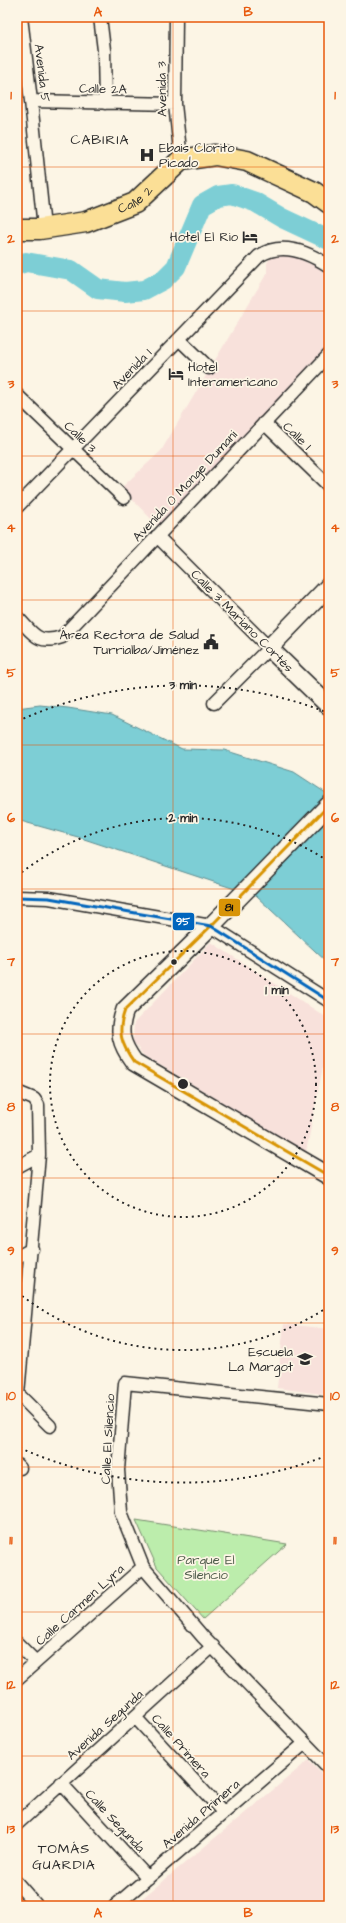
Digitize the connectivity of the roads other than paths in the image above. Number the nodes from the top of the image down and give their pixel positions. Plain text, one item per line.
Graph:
1 (21, 17) edge
2 (100, 17) edge
3 (176, 17) edge
4 (31, 102) junction
5 (105, 103) junction
6 (174, 104) junction
7 (180, 160) junction
8 (329, 203) edge
9 (44, 228) junction
10 (17, 229) edge
11 (329, 266) edge
12 (179, 339) junction
13 (329, 355) edge
14 (209, 368) dead end
15 (17, 395) edge
16 (264, 423) junction
17 (72, 449) junction
18 (329, 486) edge
19 (124, 498) dead end
20 (17, 507) edge
21 (157, 536) junction
22 (329, 586) edge
23 (17, 619) edge
24 (269, 648) junction
25 (214, 703) dead end
26 (329, 706) edge
27 (326, 808) edge
28 (17, 897) edge
29 (211, 926) junction
30 (329, 1001) edge
31 (17, 1092) edge
32 (39, 1154) junction
33 (17, 1166) edge
34 (329, 1176) edge
35 (32, 1249) junction
36 (17, 1257) edge
37 (18, 1394) edge
38 (329, 1404) edge
39 (50, 1426) dead end
40 (143, 1567) junction
41 (17, 1642) edge
42 (213, 1646) junction
43 (36, 1662) junction
44 (17, 1679) edge
45 (135, 1716) junction
46 (305, 1743) junction
47 (329, 1768) edge
48 (61, 1784) junction
49 (223, 1812) junction
50 (17, 1824) edge
51 (148, 1878) junction
52 (17, 1883) edge
53 (37, 1906) edge
54 (114, 1906) edge

1 - 4 street, Avenida 5
2 - 5 street
3 - 6 street, Avenida 3
4 - 5 street, Calle 2A
4 - 9 street, Avenida 5
5 - 6 street, Calle 2A
6 - 7 street, Avenida 3
7 - 8 main road
7 - 9 main road, Calle 2
9 - 10 main road, Calle 2
11 - 12 street, Avenida 1
12 - 14 street
12 - 17 street, Avenida 1
13 - 16 street, Avenida 0 Monge Dumani
15 - 17 street, Calle 3
16 - 18 street, Calle 1
16 - 21 street, Avenida 0 Monge Dumani
17 - 19 street, Calle 3
17 - 20 street, Avenida 1
21 - 23 street, Avenida 0 Monge Dumani
21 - 24 street, Calle 3 Mariano Cortés
22 - 24 street
24 - 25 street
24 - 26 street, Calle 3 Mariano Cortés
27 - 29 street
28 - 29 street
29 - 30 street
29 - 34 street
31 - 32 street
32 - 33 street
32 - 35 street
35 - 36 street
35 - 37 street
37 - 39 street
38 - 40 street, Calle El Silencio
40 - 42 street, Calle El Silencio
40 - 43 street, Calle Carmen Lyra
41 - 43 street
42 - 45 street, Avenida Segunda
42 - 46 street, Calle El Silencio
43 - 44 street, Calle Carmen Lyra
45 - 48 street, Avenida Segunda
45 - 49 street, Calle Primera
46 - 47 street, Calle El Silencio
46 - 49 street, Avenida Primera
48 - 50 street, Avenida Segunda
48 - 51 street, Calle Segunda
49 - 51 street, Avenida Primera
51 - 54 street, Avenida Primera
52 - 53 street

